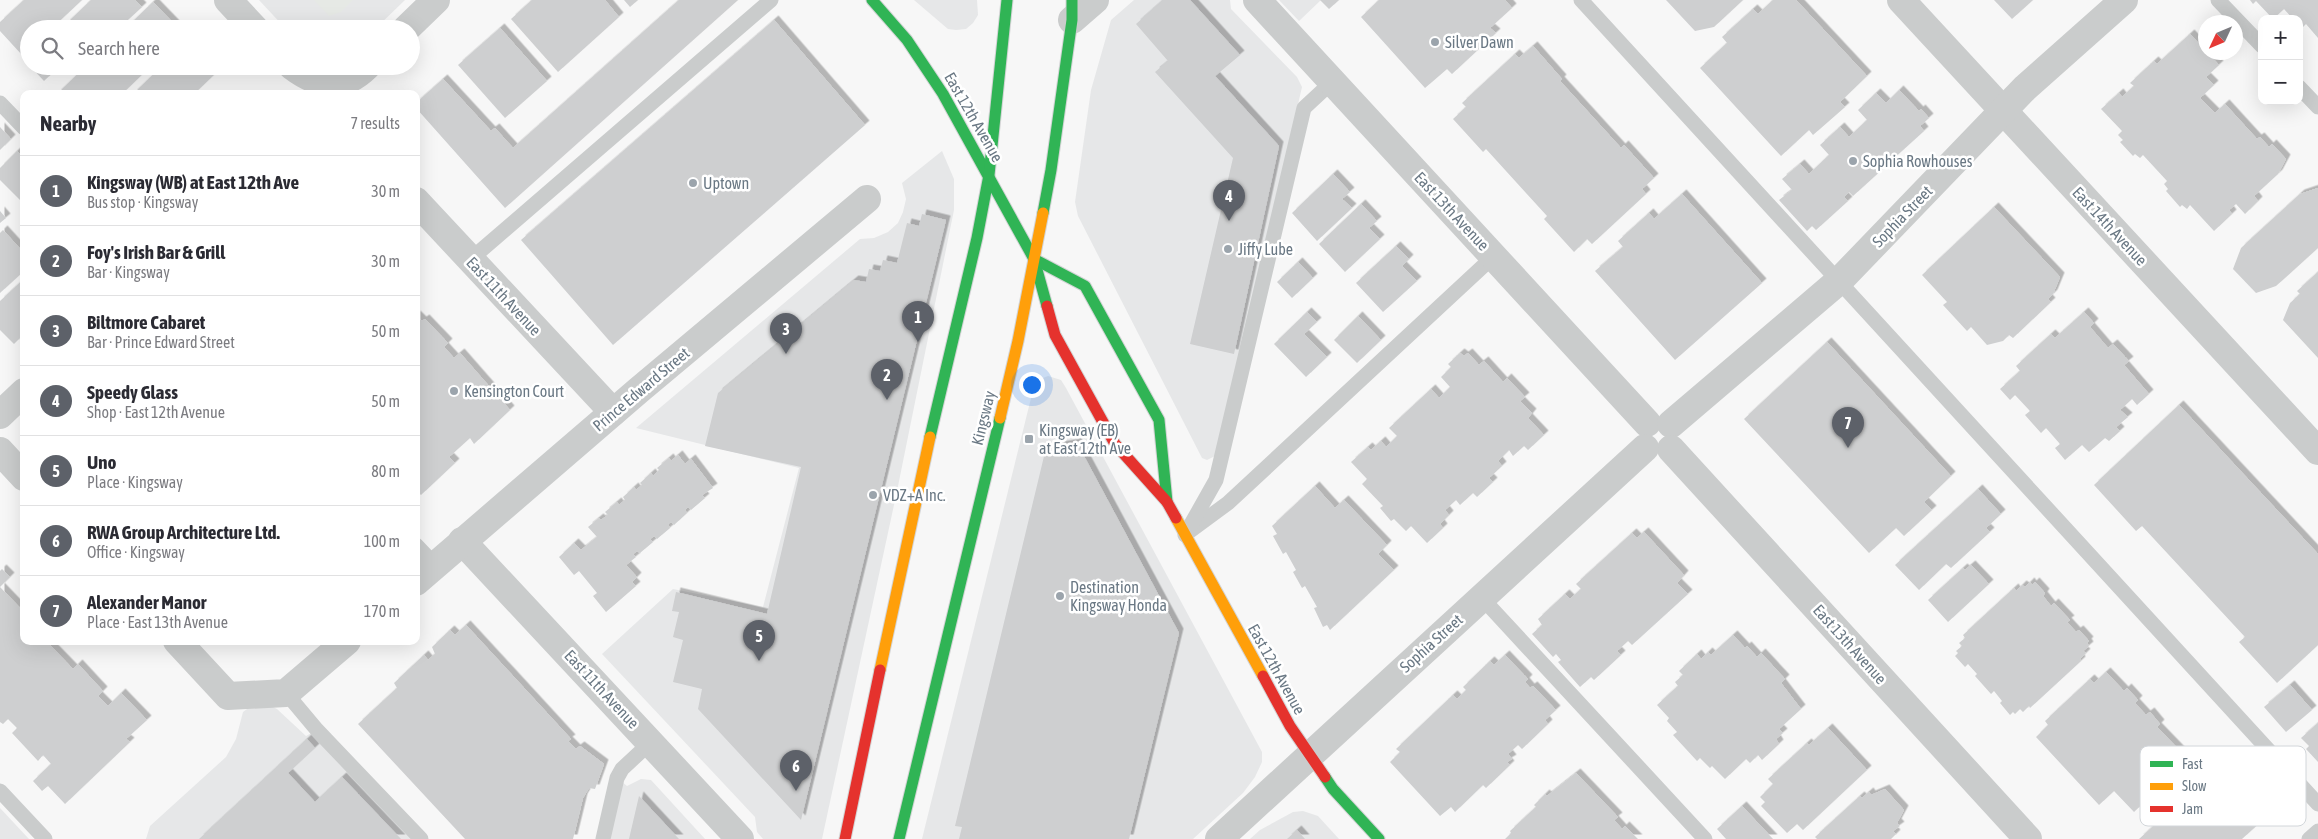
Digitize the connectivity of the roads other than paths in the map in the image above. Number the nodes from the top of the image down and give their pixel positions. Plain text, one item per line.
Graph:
1 (228, 0) edge
2 (436, 0) edge
3 (771, 0) edge
4 (872, 0) edge
5 (1007, 0) edge
6 (1095, 0) edge
7 (1257, 0) edge
8 (1581, 0) edge
9 (1902, 0) edge
10 (2124, 0) edge
11 (2218, 0) edge
12 (1072, 10) edge
13 (247, 20) edge
14 (415, 20) edge
15 (2258, 42) edge
16 (305, 75) edge
17 (354, 75) edge
18 (1332, 82) junction
19 (2303, 91) edge
20 (0, 103) edge
21 (2318, 107) edge
22 (2004, 111) junction
23 (20, 124) edge
24 (989, 175) junction
25 (867, 199) dead end
26 (420, 205) edge
27 (1494, 256) junction
28 (471, 259) junction
29 (1034, 260) junction
30 (1840, 280) junction
31 (20, 396) edge
32 (613, 412) junction
33 (0, 414) edge
34 (1658, 436) junction
35 (2318, 451) edge
36 (0, 452) edge
37 (20, 473) edge
38 (1167, 502) junction
39 (1185, 535) junction
40 (462, 541) junction
41 (420, 557) edge
42 (426, 574) edge
43 (1481, 598) junction
44 (181, 645) edge
45 (342, 645) edge
46 (286, 693) junction
47 (652, 742) junction
48 (2265, 746) edge
49 (1310, 756) junction
50 (0, 791) edge
51 (2306, 791) edge
52 (2318, 804) edge
53 (2318, 831) edge
54 (45, 839) edge
55 (421, 839) edge
56 (603, 839) edge
57 (740, 839) edge
58 (845, 839) edge
59 (899, 839) edge
60 (1219, 839) edge
61 (1379, 839) edge
62 (1705, 839) edge
63 (2028, 839) edge
64 (2309, 839) edge

1 - 13 street
2 - 14 street
3 - 28 lane
4 - 24 main road, East 12th Avenue
5 - 24 main road
6 - 12 street
7 - 18 street, East 13th Avenue
8 - 30 lane
9 - 22 street, East 14th Avenue
10 - 22 street, Sophia Street
11 - 15 lane
12 - 29 main road, Kingsway
16 - 17 street
18 - 27 street, East 13th Avenue
18 - 39 lane
19 - 21 lane
20 - 23 lane
22 - 30 street, Sophia Street
22 - 35 street, East 14th Avenue
24 - 29 main road, East 12th Avenue
24 - 58 main road
25 - 32 street, Prince Edward Street
26 - 28 street, East 11th Avenue
27 - 34 street, East 13th Avenue
27 - 39 lane
28 - 32 street, East 11th Avenue
29 - 38 main road, East 12th Avenue
29 - 38 main road, East 12th Avenue
29 - 59 main road, Kingsway
30 - 34 street, Sophia Street
30 - 48 lane
31 - 33 street
32 - 40 street, Prince Edward Street
34 - 43 street, Sophia Street
34 - 63 street, East 13th Avenue
36 - 37 street
38 - 39 main road, East 12th Avenue
39 - 49 main road, East 12th Avenue
40 - 42 street, Prince Edward Street
40 - 47 street, East 11th Avenue
41 - 42 lane
43 - 49 street, Sophia Street
43 - 62 lane
44 - 46 street
45 - 46 street
46 - 55 lane
47 - 56 lane
47 - 57 street, East 11th Avenue
49 - 60 street, Sophia Street
49 - 61 main road, East 12th Avenue
50 - 54 lane
51 - 52 lane
53 - 64 lane

